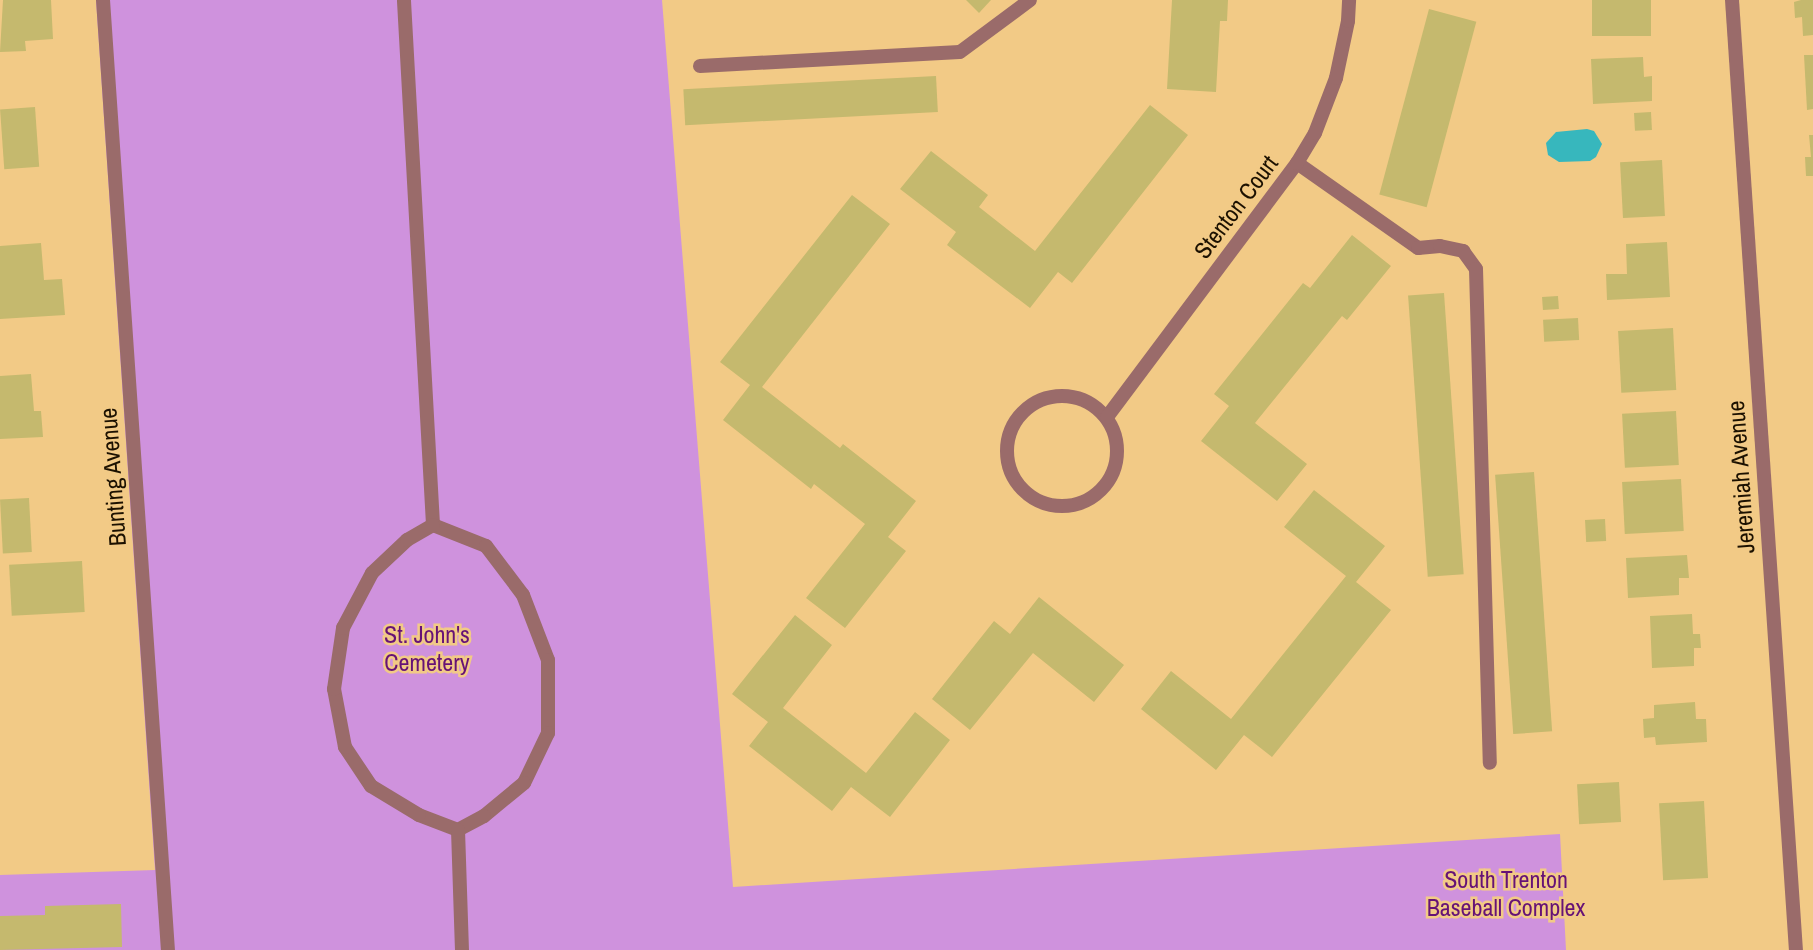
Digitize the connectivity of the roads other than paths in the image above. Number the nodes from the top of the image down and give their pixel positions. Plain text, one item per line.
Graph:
1 (103, 0) edge
2 (403, 0) edge
3 (1030, 0) edge
4 (1349, 0) edge
5 (1732, 0) edge
6 (700, 66) dead end
7 (1297, 163) junction
8 (1107, 417) junction
9 (433, 525) junction
10 (1490, 764) dead end
11 (458, 830) junction
12 (168, 950) edge
13 (462, 950) edge
14 (1796, 950) edge

1 - 12 street, Bunting Avenue
2 - 9 street
3 - 6 street
4 - 7 street, Stenton Court
5 - 14 street, Jeremiah Avenue
7 - 8 street, Stenton Court
7 - 10 street
8 - 8 street
9 - 11 street
9 - 11 street
11 - 13 street

